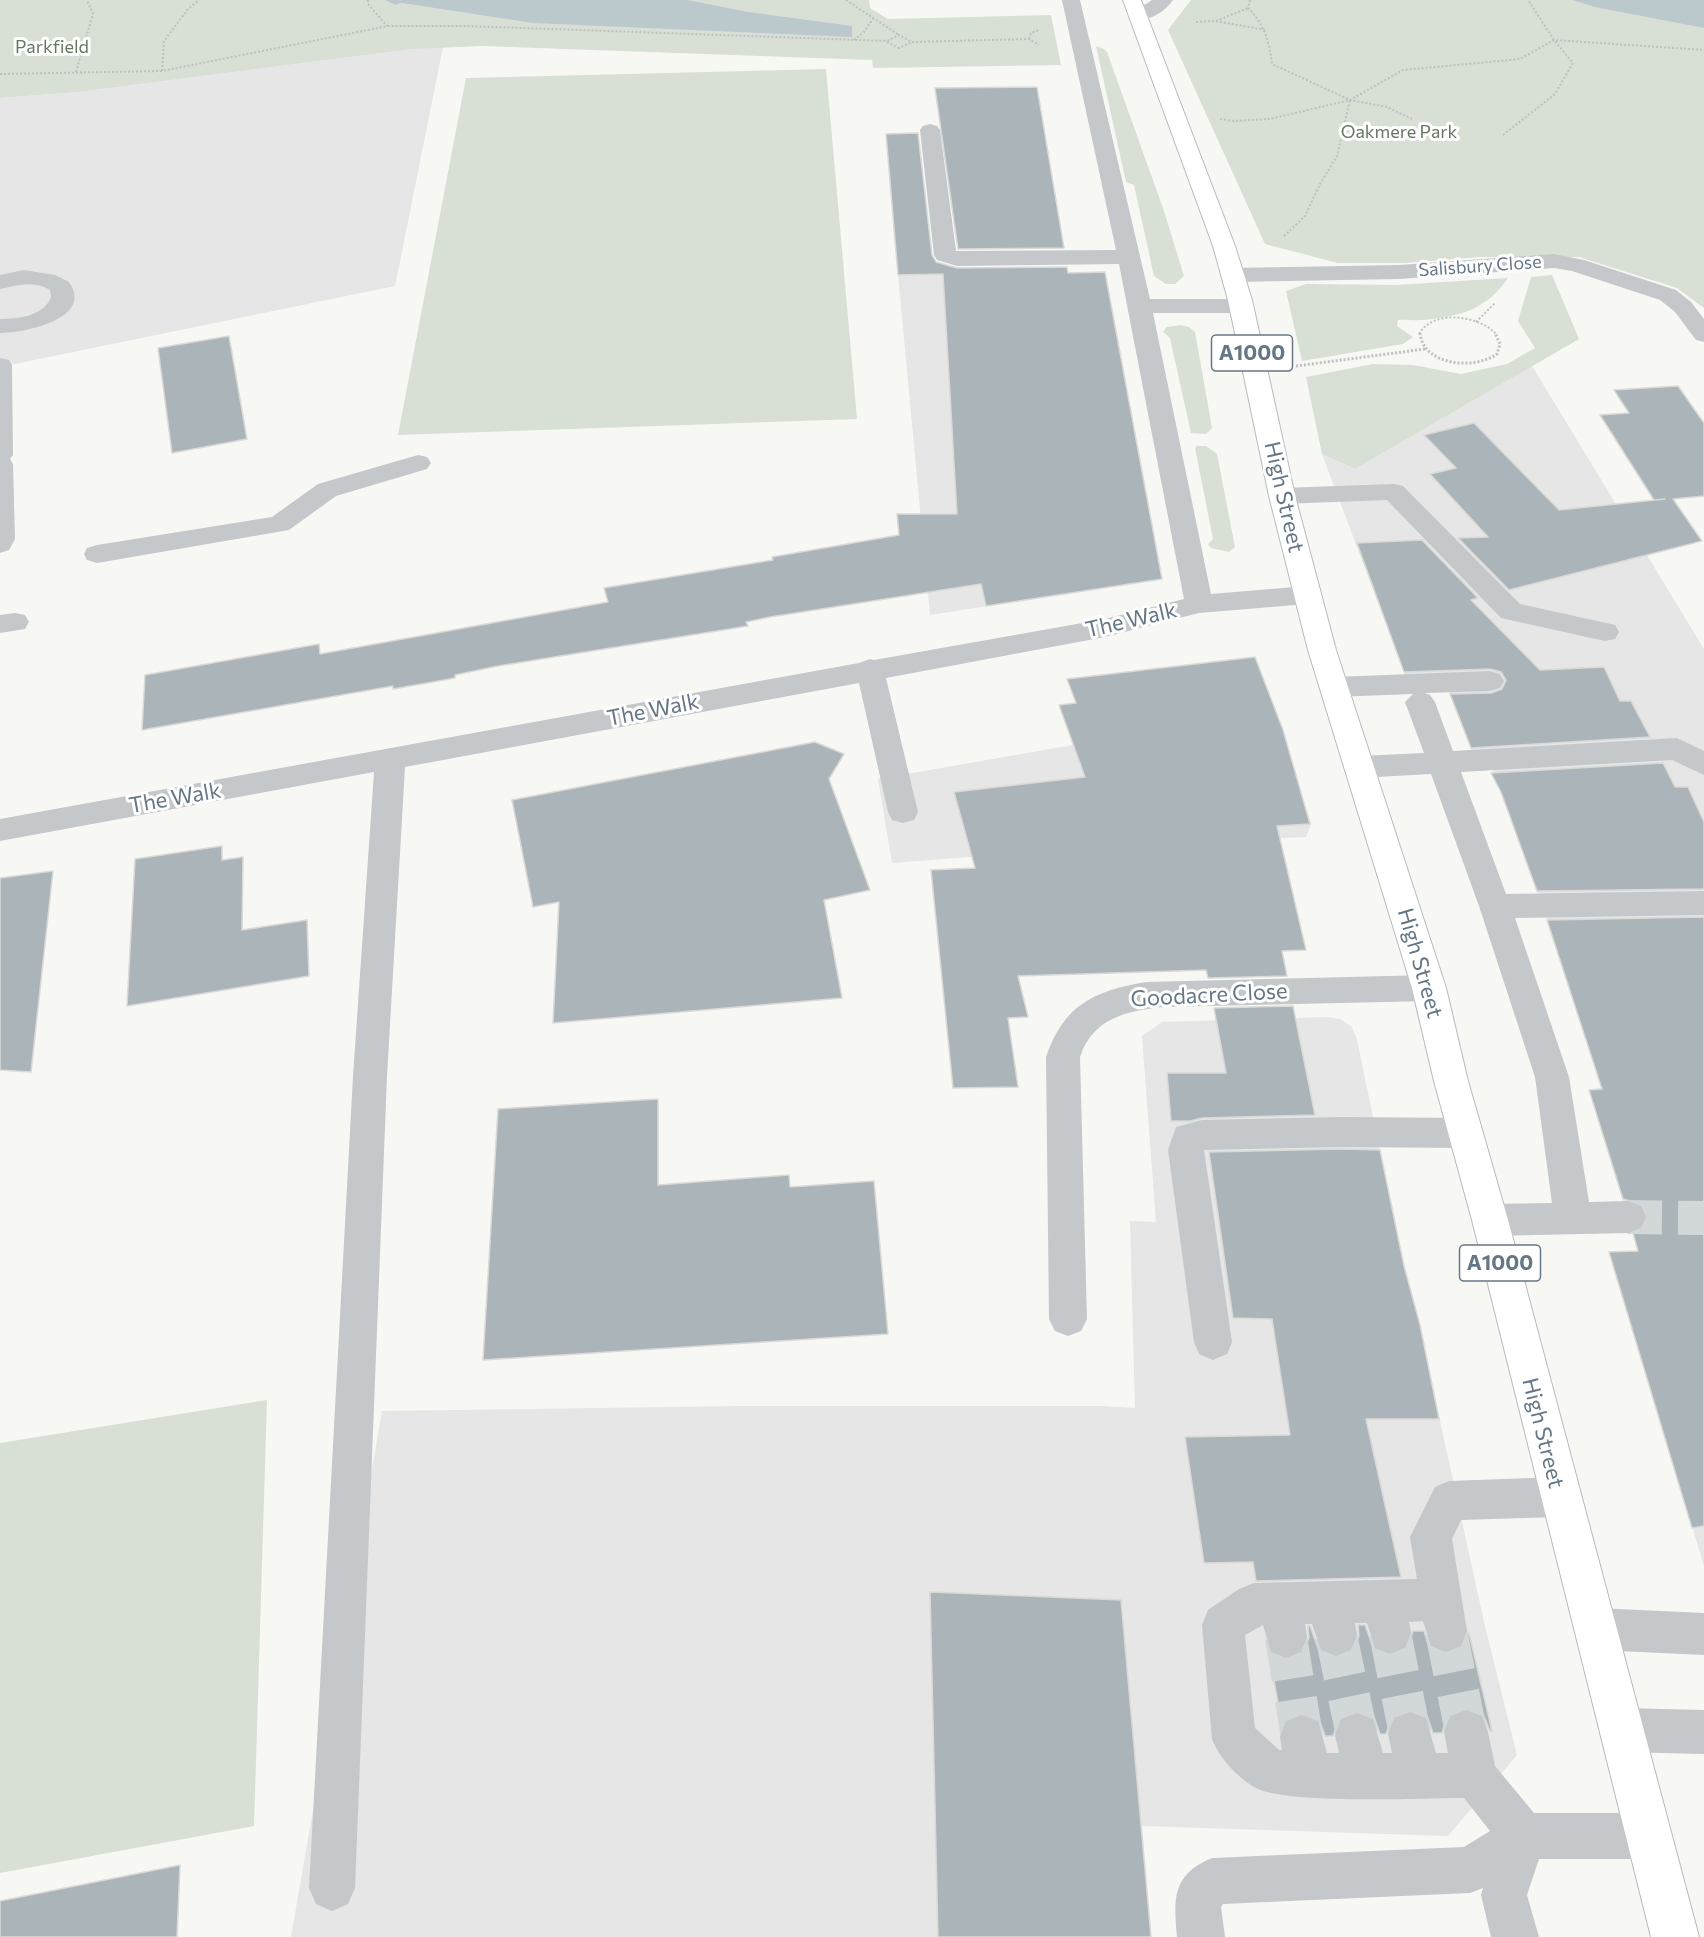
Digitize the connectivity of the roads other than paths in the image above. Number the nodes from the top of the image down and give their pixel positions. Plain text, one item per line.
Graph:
1 (1071, 0) edge
2 (1164, 0) edge
3 (1135, 8) edge
4 (930, 130) dead end
5 (1128, 257) junction
6 (1233, 275) junction
7 (0, 282) edge
8 (1140, 306) junction
9 (1242, 306) junction
10 (0, 326) edge
11 (1704, 335) edge
12 (0, 367) edge
13 (0, 454) edge
14 (418, 463) dead end
15 (0, 464) edge
16 (1282, 496) junction
17 (0, 544) edge
18 (97, 554) dead end
19 (1307, 595) junction
20 (1199, 604) junction
21 (1605, 632) dead end
22 (870, 669) junction
23 (1490, 681) dead end
24 (1333, 687) junction
25 (1420, 702) dead end
26 (390, 759) junction
27 (1442, 762) junction
28 (1704, 764) edge
29 (1359, 767) junction
30 (903, 812) dead end
31 (0, 830) edge
32 (1704, 903) edge
33 (1495, 906) junction
34 (1429, 988) junction
35 (1465, 1133) junction
36 (1628, 1217) tunnel mouth
37 (1573, 1219) junction
38 (1490, 1220) junction
39 (1068, 1319) dead end
40 (1213, 1342) dead end
41 (1559, 1497) junction
42 (1596, 1629) junction
43 (1704, 1634) edge
44 (1622, 1730) junction
45 (1466, 1732) tunnel mouth
46 (1704, 1732) edge
47 (1410, 1734) tunnel mouth
48 (1419, 1776) junction
49 (1475, 1776) junction
50 (1523, 1836) junction
51 (1649, 1836) junction
52 (332, 1888) dead end
53 (1200, 1937) edge
54 (1515, 1937) edge
55 (1675, 1937) edge

1 - 5 street
2 - 3 street
3 - 6 main road, High Street / A1000
4 - 5 street
5 - 8 street
6 - 9 main road, High Street / A1000
6 - 11 street, Salisbury Close
7 - 10 street
8 - 9 street
8 - 20 street
9 - 16 main road, High Street / A1000
12 - 13 street
14 - 18 street
15 - 17 street
16 - 19 main road, High Street / A1000
16 - 21 street
19 - 20 street, The Walk
19 - 24 main road, High Street / A1000
20 - 22 street, The Walk
22 - 26 street, The Walk
22 - 30 street
23 - 24 street
24 - 29 main road, High Street / A1000
25 - 27 street
26 - 31 street, The Walk
26 - 52 street
27 - 28 street
27 - 29 street
27 - 33 street
29 - 34 main road, High Street / A1000
32 - 33 street
33 - 37 street
34 - 35 main road, High Street / A1000
34 - 39 street, Goodacre Close
35 - 38 main road, High Street / A1000
35 - 40 street
36 - 37 street
37 - 38 street
38 - 41 main road, High Street / A1000
41 - 42 main road, High Street / A1000
41 - 48 street
42 - 43 street
42 - 44 main road, High Street / A1000
44 - 46 street
44 - 51 main road, High Street / A1000
45 - 49 street
47 - 48 street
48 - 49 street
49 - 50 street
50 - 51 street
50 - 53 street
50 - 54 street
51 - 55 main road, High Street / A1000

